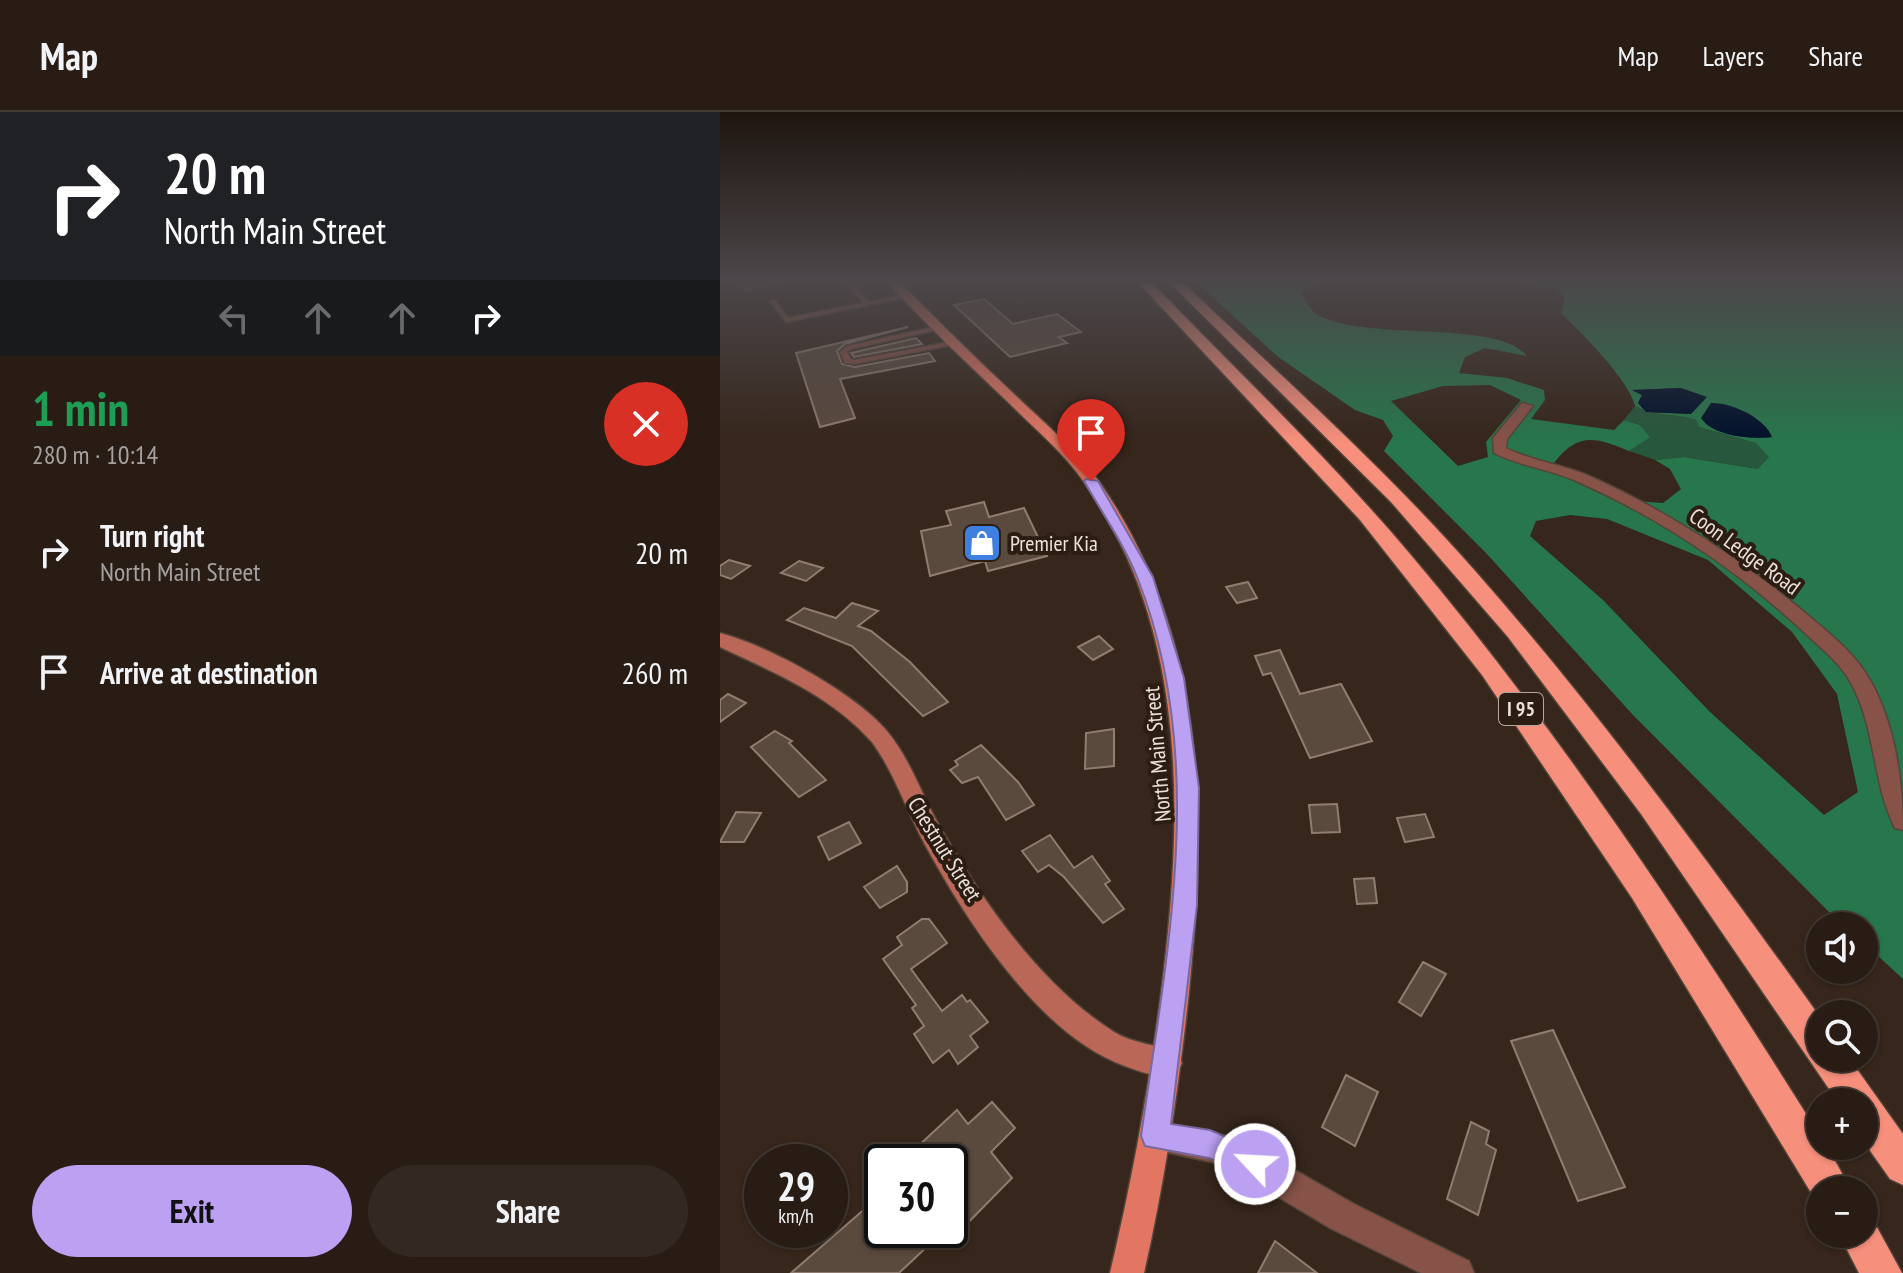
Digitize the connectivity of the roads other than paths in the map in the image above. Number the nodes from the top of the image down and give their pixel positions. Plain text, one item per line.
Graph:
1 (944, 333) edge
2 (1192, 333) edge
3 (1227, 333) edge
4 (947, 336) junction
5 (1527, 406) dead end
6 (720, 639) edge
7 (1903, 821) edge
8 (1806, 1026) edge
9 (1167, 1063) junction
10 (1878, 1130) edge
11 (1155, 1136) junction
12 (1903, 1166) edge
13 (1823, 1176) edge
14 (1867, 1248) edge
15 (1127, 1273) edge
16 (1457, 1273) edge
17 (1881, 1273) edge

1 - 4 main road, North Main Street
2 - 13 highway, I 95
3 - 8 highway, I 95
4 - 4 lane
4 - 9 main road, North Main Street
5 - 7 street, Coon Ledge Road
6 - 9 street, Chestnut Street
9 - 11 main road, North Main Street
10 - 12 highway
11 - 15 main road, North Main Street
11 - 16 street
14 - 17 highway

